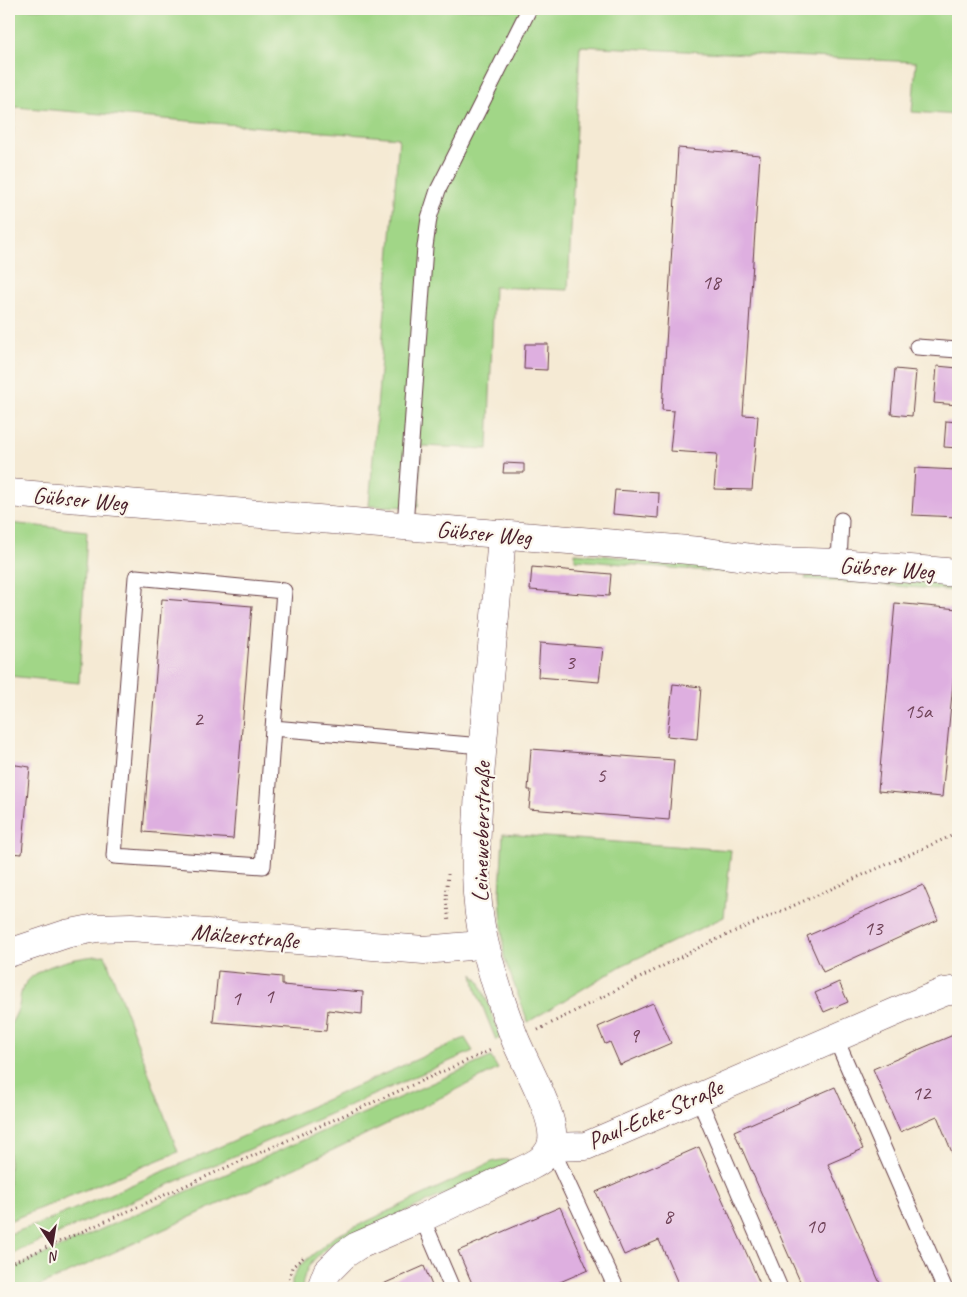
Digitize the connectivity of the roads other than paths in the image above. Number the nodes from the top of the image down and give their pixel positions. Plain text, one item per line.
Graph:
1 (529, 9) edge
2 (917, 347) dead end
3 (958, 350) edge
4 (9, 493) edge
5 (841, 520) dead end
6 (405, 526) junction
7 (502, 534) junction
8 (839, 563) junction
9 (958, 573) edge
10 (274, 728) junction
11 (482, 746) junction
12 (484, 942) junction
13 (9, 953) edge
14 (951, 991) edge
15 (835, 1037) junction
16 (698, 1097) junction
17 (551, 1147) junction
18 (422, 1218) junction
19 (948, 1285) edge
20 (321, 1288) edge
21 (452, 1288) edge
22 (616, 1288) edge
23 (780, 1288) edge

1 - 6 lane
2 - 3 lane
4 - 6 street, Gübser Weg
5 - 8 lane
6 - 7 street, Gübser Weg
7 - 8 street, Gübser Weg
7 - 11 street, Leineweberstraße
8 - 9 street, Gübser Weg
10 - 10 lane
10 - 11 lane
11 - 12 street, Leineweberstraße
12 - 13 street, Mälzerstraße
12 - 17 street, Leineweberstraße
14 - 15 street, Paul-Ecke-Straße
15 - 16 street, Paul-Ecke-Straße
15 - 19 lane
16 - 17 street, Paul-Ecke-Straße
16 - 23 lane
17 - 18 street
17 - 22 lane
18 - 20 street
18 - 21 lane

